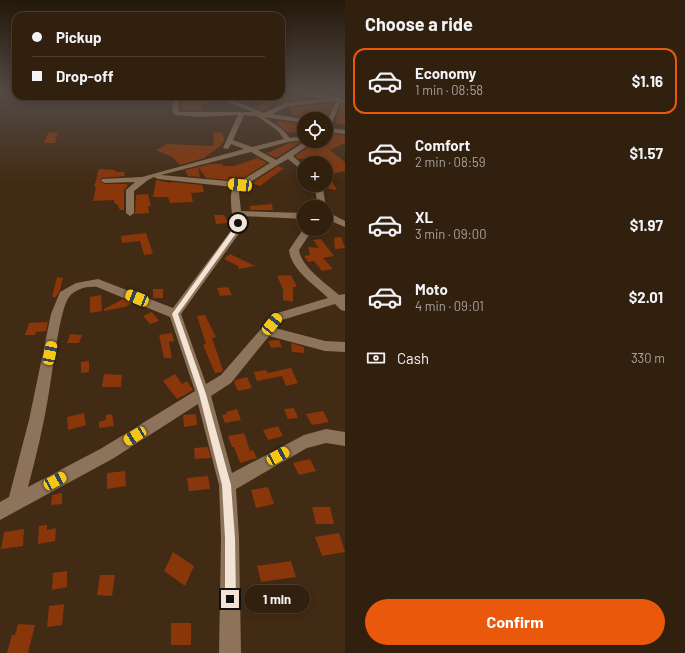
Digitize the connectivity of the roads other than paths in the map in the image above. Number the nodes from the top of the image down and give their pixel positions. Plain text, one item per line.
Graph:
1 (238, 121) edge
2 (268, 121) edge
3 (333, 129) edge
4 (345, 132) edge
5 (297, 139) edge
6 (288, 140) junction
7 (230, 141) junction
8 (301, 148) edge
9 (252, 150) junction
10 (289, 156) junction
11 (222, 157) junction
12 (276, 162) junction
13 (297, 163) edge
14 (147, 177) junction
15 (105, 181) dead end
16 (240, 185) junction
17 (130, 213) dead end
18 (236, 213) junction
19 (297, 216) edge
20 (333, 219) edge
21 (345, 224) edge
22 (303, 236) edge
23 (343, 302) edge
24 (175, 314) junction
25 (267, 331) junction
26 (345, 347) edge
27 (202, 394) junction
28 (345, 439) edge
29 (227, 485) junction
30 (16, 503) junction
31 (0, 511) edge
32 (230, 653) edge

1 - 7 street
2 - 6 street
3 - 4 street
5 - 6 street
6 - 9 street
7 - 9 street
7 - 11 street
8 - 10 street
9 - 11 street
9 - 12 street
10 - 12 street
10 - 13 street
11 - 14 street
12 - 16 street
14 - 15 street
14 - 16 street
14 - 17 street
16 - 18 street
18 - 19 street
18 - 24 street
20 - 21 street
22 - 23 street
23 - 25 street
24 - 27 street
24 - 30 street
25 - 26 street
25 - 27 street
27 - 29 street
27 - 30 street
28 - 29 street
29 - 32 street
30 - 31 street

